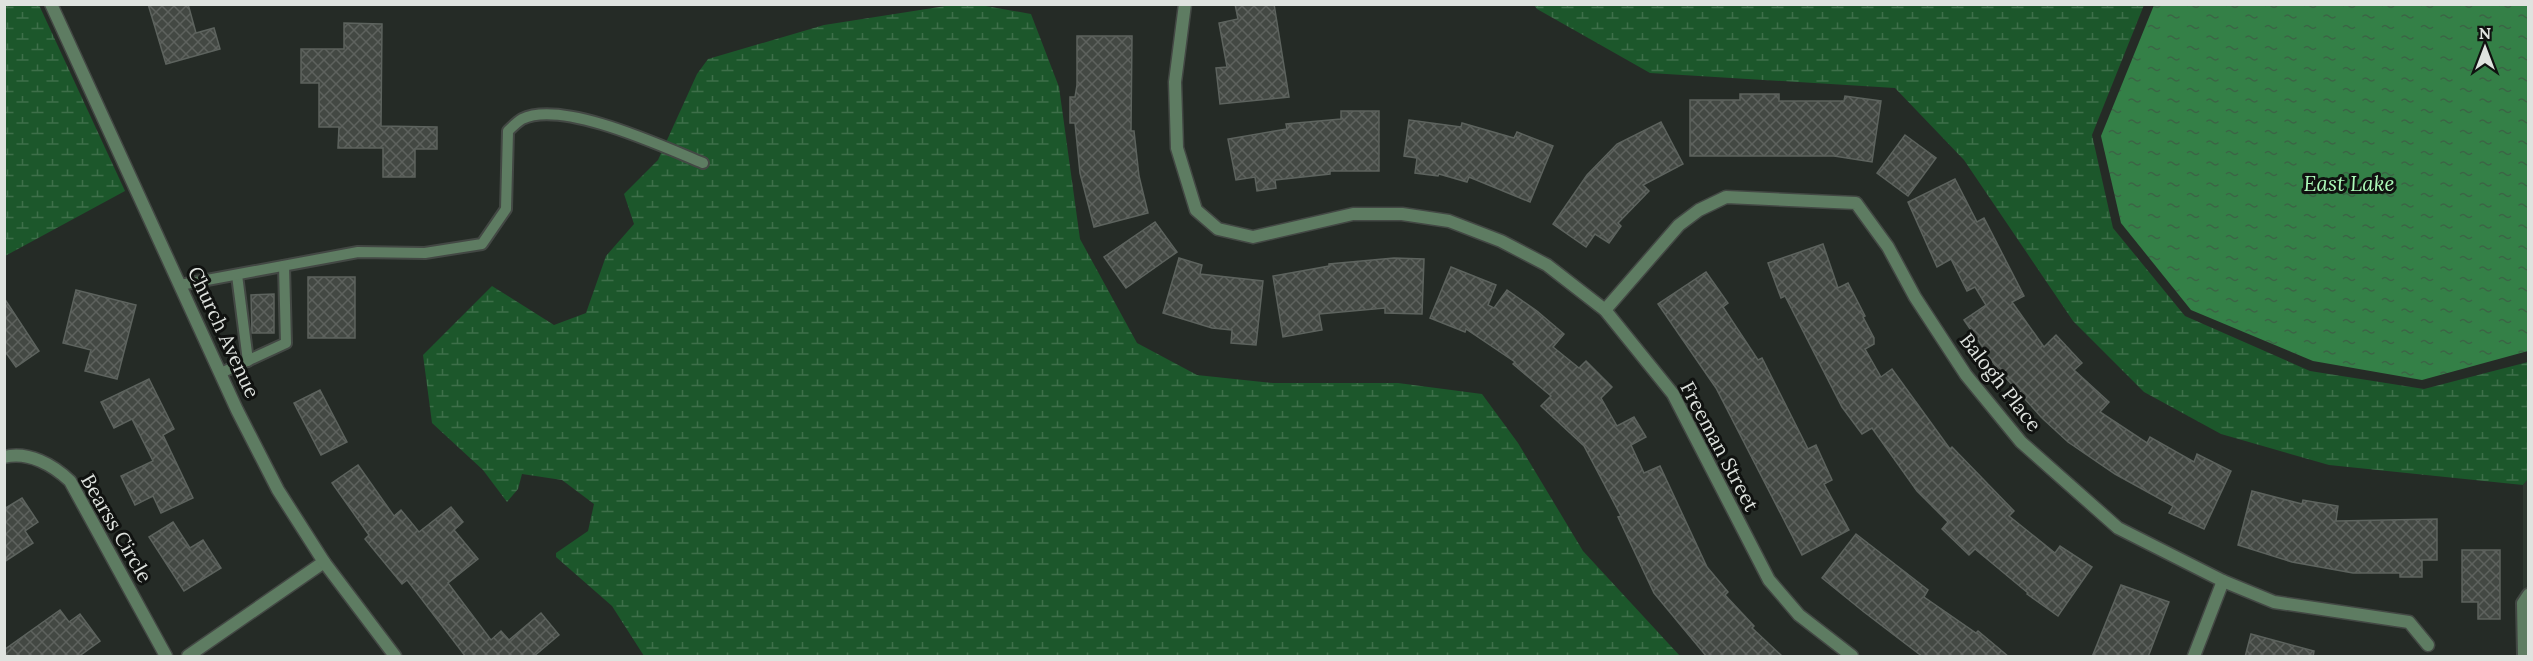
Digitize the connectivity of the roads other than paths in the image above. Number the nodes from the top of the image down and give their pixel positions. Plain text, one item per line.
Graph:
1 (51, 4) edge
2 (1185, 4) edge
3 (703, 162) dead end
4 (284, 266) junction
5 (237, 275) junction
6 (180, 285) junction
7 (1605, 310) junction
8 (248, 361) junction
9 (221, 373) junction
10 (4, 457) edge
11 (324, 562) junction
12 (2223, 581) junction
13 (2529, 594) edge
14 (2525, 623) edge
15 (2428, 645) dead end
16 (166, 657) edge
17 (188, 657) edge
18 (395, 657) edge
19 (1852, 657) edge
20 (2194, 657) edge
21 (2523, 657) edge

1 - 6 street, Church Avenue
2 - 7 street, Freeman Street
3 - 4 lane
4 - 5 lane
4 - 8 lane
5 - 6 lane
5 - 8 lane
6 - 9 street, Church Avenue
7 - 12 street, Balogh Place
7 - 19 street, Freeman Street
8 - 9 lane
9 - 11 street, Church Avenue
10 - 16 street, Bearss Circle
11 - 17 street
11 - 18 street, Church Avenue
12 - 15 street, Balogh Place
12 - 20 street
13 - 14 lane
14 - 21 lane

